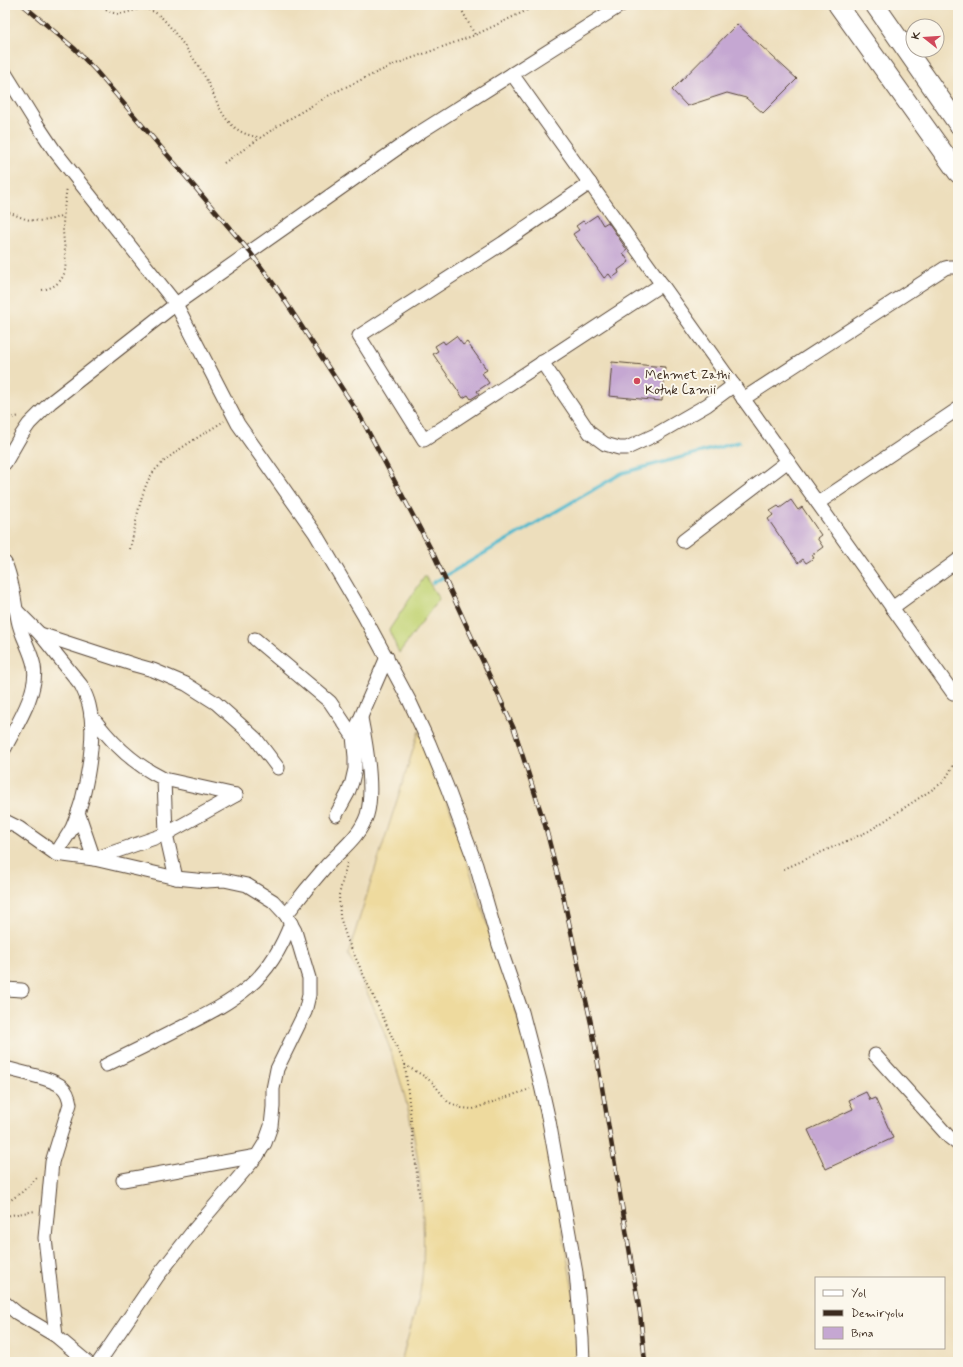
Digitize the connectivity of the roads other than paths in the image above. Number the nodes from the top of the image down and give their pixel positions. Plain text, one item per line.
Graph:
1 (621, 5) edge
2 (838, 5) edge
3 (876, 5) edge
4 (5, 73) edge
5 (512, 74) junction
6 (958, 124) edge
7 (958, 173) edge
8 (590, 183) junction
9 (958, 268) edge
10 (662, 284) junction
11 (176, 304) junction
12 (542, 362) junction
13 (734, 385) junction
14 (743, 398) junction
15 (958, 409) edge
16 (788, 461) junction
17 (5, 464) edge
18 (818, 503) junction
19 (683, 541) dead end
20 (958, 560) edge
21 (5, 563) edge
22 (892, 608) junction
23 (15, 609) junction
24 (40, 634) junction
25 (255, 639) dead end
26 (387, 658) junction
27 (953, 693) dead end
28 (91, 715) junction
29 (361, 718) junction
30 (352, 736) junction
31 (5, 748) edge
32 (278, 768) dead end
33 (164, 779) junction
34 (78, 812) junction
35 (336, 815) dead end
36 (5, 821) edge
37 (166, 834) junction
38 (56, 854) junction
39 (94, 859) junction
40 (176, 878) junction
41 (289, 919) junction
42 (5, 989) edge
43 (22, 990) dead end
44 (875, 1055) dead end
45 (106, 1065) dead end
46 (5, 1068) edge
47 (958, 1144) edge
48 (257, 1156) junction
49 (123, 1180) dead end
50 (5, 1303) edge
51 (56, 1336) junction
52 (87, 1362) edge
53 (99, 1362) edge
54 (583, 1362) edge

1 - 5 street
2 - 7 highway
3 - 6 highway
4 - 11 street
5 - 8 street
5 - 11 street
8 - 10 street
8 - 12 street
9 - 14 street
10 - 12 street
10 - 13 street
11 - 17 street
11 - 26 street
12 - 13 street
13 - 14 street
14 - 16 street
15 - 18 street
16 - 18 street
16 - 19 street
18 - 22 street
20 - 22 street
21 - 23 street
22 - 27 street
23 - 24 street
23 - 31 street
24 - 28 street
24 - 32 street
25 - 30 street
26 - 29 street
26 - 54 street
28 - 33 street
28 - 34 street
29 - 30 street
29 - 41 street
30 - 35 street
33 - 37 street
33 - 37 street
34 - 38 street
34 - 39 street
36 - 38 street
37 - 39 street
37 - 40 street
38 - 39 street
39 - 40 street
40 - 41 street
41 - 45 street
41 - 48 street
42 - 43 street
44 - 47 street
46 - 51 street
48 - 49 street
48 - 53 street
50 - 51 street
51 - 52 street

